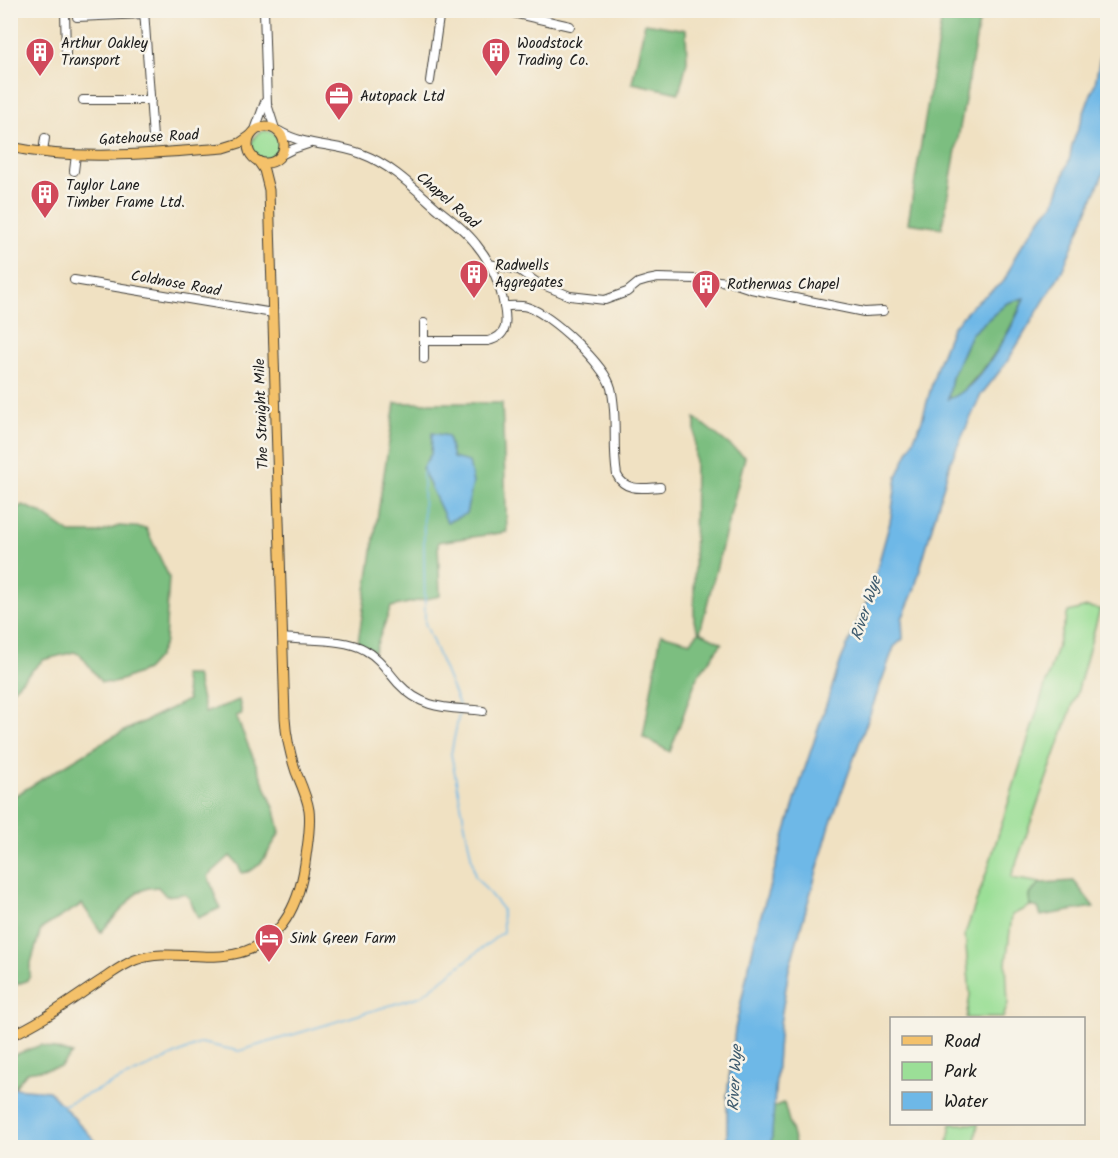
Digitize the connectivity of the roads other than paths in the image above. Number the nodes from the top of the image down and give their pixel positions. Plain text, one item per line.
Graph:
1 (65, 10) edge
2 (264, 10) edge
3 (440, 10) edge
4 (499, 10) edge
5 (144, 12) edge
6 (77, 17) dead end
7 (570, 26) dead end
8 (66, 55) dead end
9 (430, 81) dead end
10 (266, 95) junction
11 (83, 100) dead end
12 (151, 100) junction
13 (277, 130) junction
14 (253, 133) junction
15 (45, 138) dead end
16 (153, 138) dead end
17 (312, 144) junction
18 (10, 147) edge
19 (224, 148) junction
20 (43, 152) junction
21 (76, 155) junction
22 (280, 156) junction
23 (254, 158) junction
24 (74, 171) dead end
25 (269, 190) junction
26 (489, 264) junction
27 (531, 267) dead end
28 (519, 270) junction
29 (74, 280) dead end
30 (504, 306) junction
31 (883, 311) dead end
32 (273, 314) junction
33 (424, 323) dead end
34 (424, 341) junction
35 (424, 359) dead end
36 (660, 487) dead end
37 (283, 638) junction
38 (483, 711) dead end
39 (10, 1036) edge

1 - 8 street
2 - 10 street
3 - 9 street
4 - 7 street
5 - 6 street
5 - 12 street
10 - 13 street
10 - 14 street
11 - 12 street
12 - 16 street
13 - 14 main road
13 - 17 street, Chapel Road
13 - 22 main road
14 - 19 main road, Gatehouse Road
14 - 23 main road
15 - 20 street
17 - 22 street, Chapel Road
17 - 26 street, Chapel Road
18 - 20 main road, Gatehouse Road
19 - 21 main road, Gatehouse Road
19 - 23 main road, Gatehouse Road
20 - 21 main road, Gatehouse Road
21 - 24 street
22 - 23 main road
22 - 25 main road, The Straight Mile
23 - 25 main road, The Straight Mile
25 - 32 main road, The Straight Mile
26 - 28 street
26 - 30 street, Chapel Road
27 - 28 street
28 - 31 street
29 - 32 street, Coldnose Road
30 - 34 street
30 - 36 street
32 - 37 main road, The Straight Mile
33 - 34 street
34 - 35 street
37 - 38 street
37 - 39 main road, The Straight Mile

